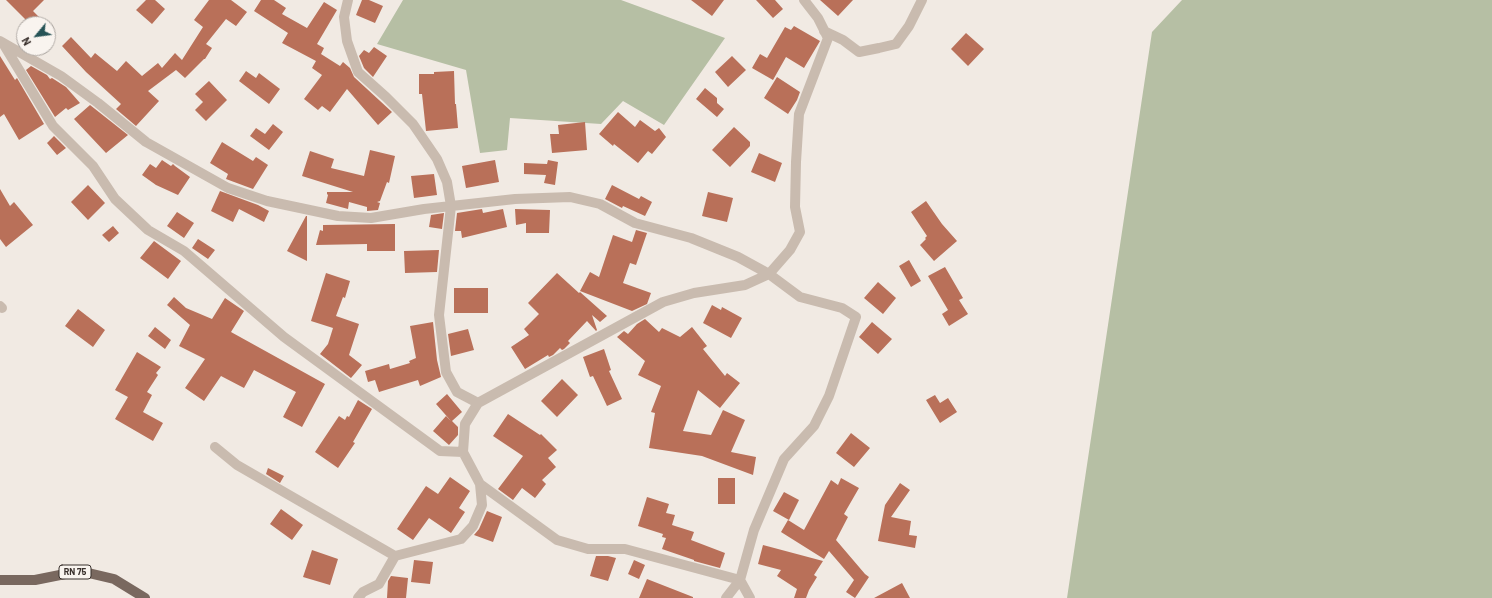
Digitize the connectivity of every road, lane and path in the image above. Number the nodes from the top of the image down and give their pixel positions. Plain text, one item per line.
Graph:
1 (348, 0) edge
2 (804, 0) edge
3 (922, 0) edge
4 (824, 31) junction
5 (1, 42) edge
6 (451, 206) junction
7 (769, 274) junction
8 (478, 403) junction
9 (215, 447) dead end
10 (462, 452) junction
11 (480, 484) junction
12 (395, 556) junction
13 (0, 580) edge
14 (740, 580) junction
15 (145, 598) edge
16 (358, 598) edge
17 (726, 598) edge
18 (750, 598) edge

1 - 6 street
2 - 4 street
3 - 4 street
4 - 7 street
5 - 6 street
5 - 10 street
6 - 7 street
6 - 8 street
7 - 8 street
7 - 14 street
8 - 10 street
9 - 12 street
10 - 11 street
11 - 12 street
11 - 14 street
12 - 16 street
13 - 15 main road, RN 75
14 - 17 street
14 - 18 street

